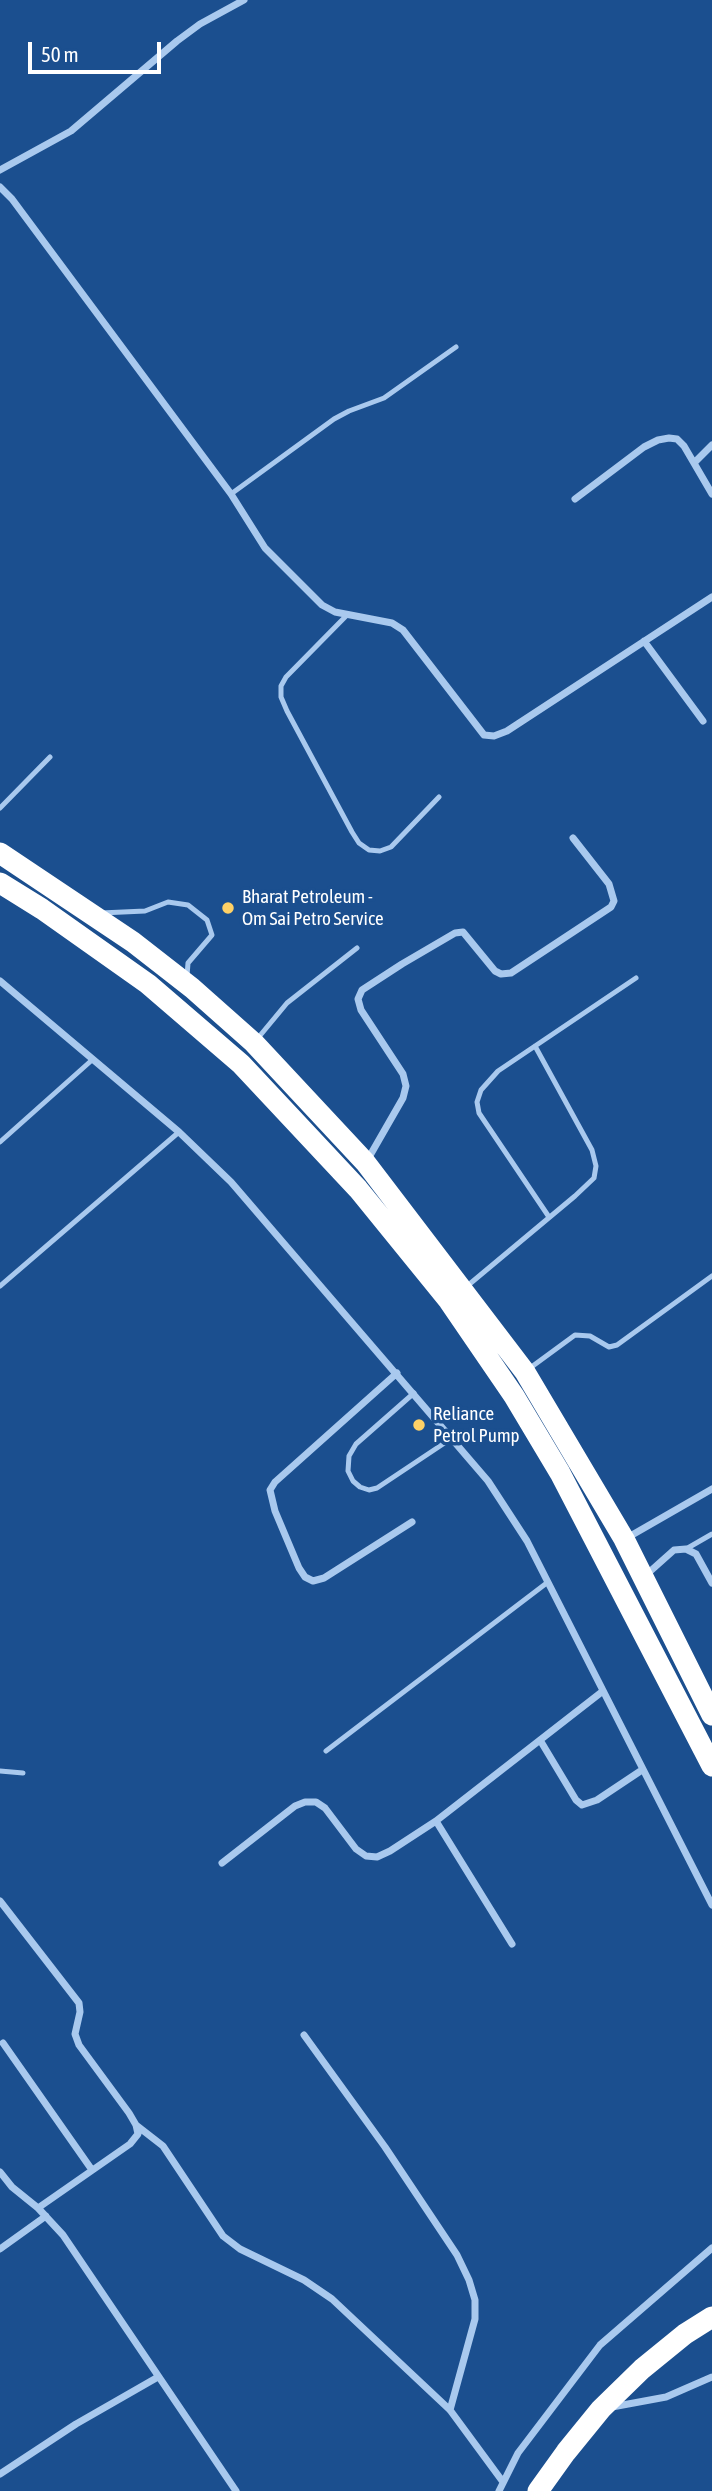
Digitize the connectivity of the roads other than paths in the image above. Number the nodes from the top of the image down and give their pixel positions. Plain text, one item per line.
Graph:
1 (244, 0) edge
2 (0, 170) edge
3 (0, 187) edge
4 (456, 347) dead end
5 (712, 445) edge
6 (694, 463) junction
7 (231, 494) junction
8 (712, 494) edge
9 (575, 499) dead end
10 (712, 597) edge
11 (348, 614) junction
12 (644, 641) junction
13 (703, 721) dead end
14 (50, 757) dead end
15 (439, 797) dead end
16 (0, 808) edge
17 (573, 838) dead end
18 (0, 853) edge
19 (0, 883) edge
20 (91, 914) junction
21 (357, 948) dead end
22 (636, 978) dead end
23 (0, 981) edge
24 (186, 984) junction
25 (254, 1043) junction
26 (535, 1046) junction
27 (92, 1060) junction
28 (179, 1132) junction
29 (0, 1142) edge
30 (365, 1162) junction
31 (549, 1217) junction
32 (712, 1276) edge
33 (0, 1286) edge
34 (464, 1289) junction
35 (525, 1372) junction
36 (397, 1373) junction
37 (414, 1393) junction
38 (452, 1438) junction
39 (712, 1489) edge
40 (412, 1522) dead end
41 (712, 1534) edge
42 (624, 1539) junction
43 (686, 1549) junction
44 (642, 1577) junction
45 (548, 1582) junction
46 (712, 1583) edge
47 (603, 1691) junction
48 (712, 1715) edge
49 (540, 1740) junction
50 (326, 1751) dead end
51 (712, 1766) edge
52 (642, 1770) junction
53 (0, 1771) edge
54 (23, 1773) dead end
55 (436, 1821) junction
56 (222, 1863) dead end
57 (0, 1901) edge
58 (712, 1905) edge
59 (512, 1944) dead end
60 (304, 2035) dead end
61 (3, 2043) dead end
62 (136, 2125) junction
63 (92, 2170) junction
64 (0, 2173) edge
65 (38, 2208) junction
66 (46, 2216) junction
67 (712, 2248) edge
68 (0, 2249) edge
69 (712, 2317) edge
70 (158, 2376) junction
71 (712, 2377) edge
72 (601, 2409) junction
73 (450, 2410) junction
74 (0, 2474) edge
75 (503, 2482) junction
76 (236, 2491) edge
77 (499, 2491) edge
78 (538, 2491) edge

1 - 2 street
3 - 7 street
4 - 7 lane
5 - 6 street
6 - 8 street
6 - 9 street
7 - 11 street
10 - 12 street
11 - 12 street
11 - 15 lane
12 - 13 street
14 - 16 lane
17 - 30 street
18 - 20 highway
19 - 51 highway
20 - 24 highway
20 - 24 lane
21 - 25 lane
22 - 26 lane
23 - 27 street
24 - 25 highway
25 - 30 highway
26 - 31 lane
26 - 31 lane
27 - 28 street
27 - 29 lane
28 - 33 lane
28 - 36 street
30 - 34 highway
31 - 34 lane
32 - 35 lane
34 - 35 highway
35 - 42 highway
36 - 37 street
36 - 40 street
37 - 38 street
37 - 38 lane
38 - 45 street
39 - 42 street
41 - 43 lane
42 - 44 highway
43 - 44 street
43 - 46 street
44 - 48 highway
45 - 47 street
45 - 50 lane
47 - 49 street
47 - 52 street
49 - 52 street
49 - 55 street
52 - 58 street
53 - 54 lane
55 - 56 street
55 - 59 street
57 - 62 street
60 - 73 street
61 - 63 street
62 - 63 street
62 - 73 street
63 - 65 street
64 - 65 street
65 - 66 street
66 - 68 street
66 - 70 street
67 - 75 street
69 - 72 highway
70 - 74 street
70 - 76 street
71 - 72 street
72 - 78 highway
73 - 75 street
75 - 77 street

